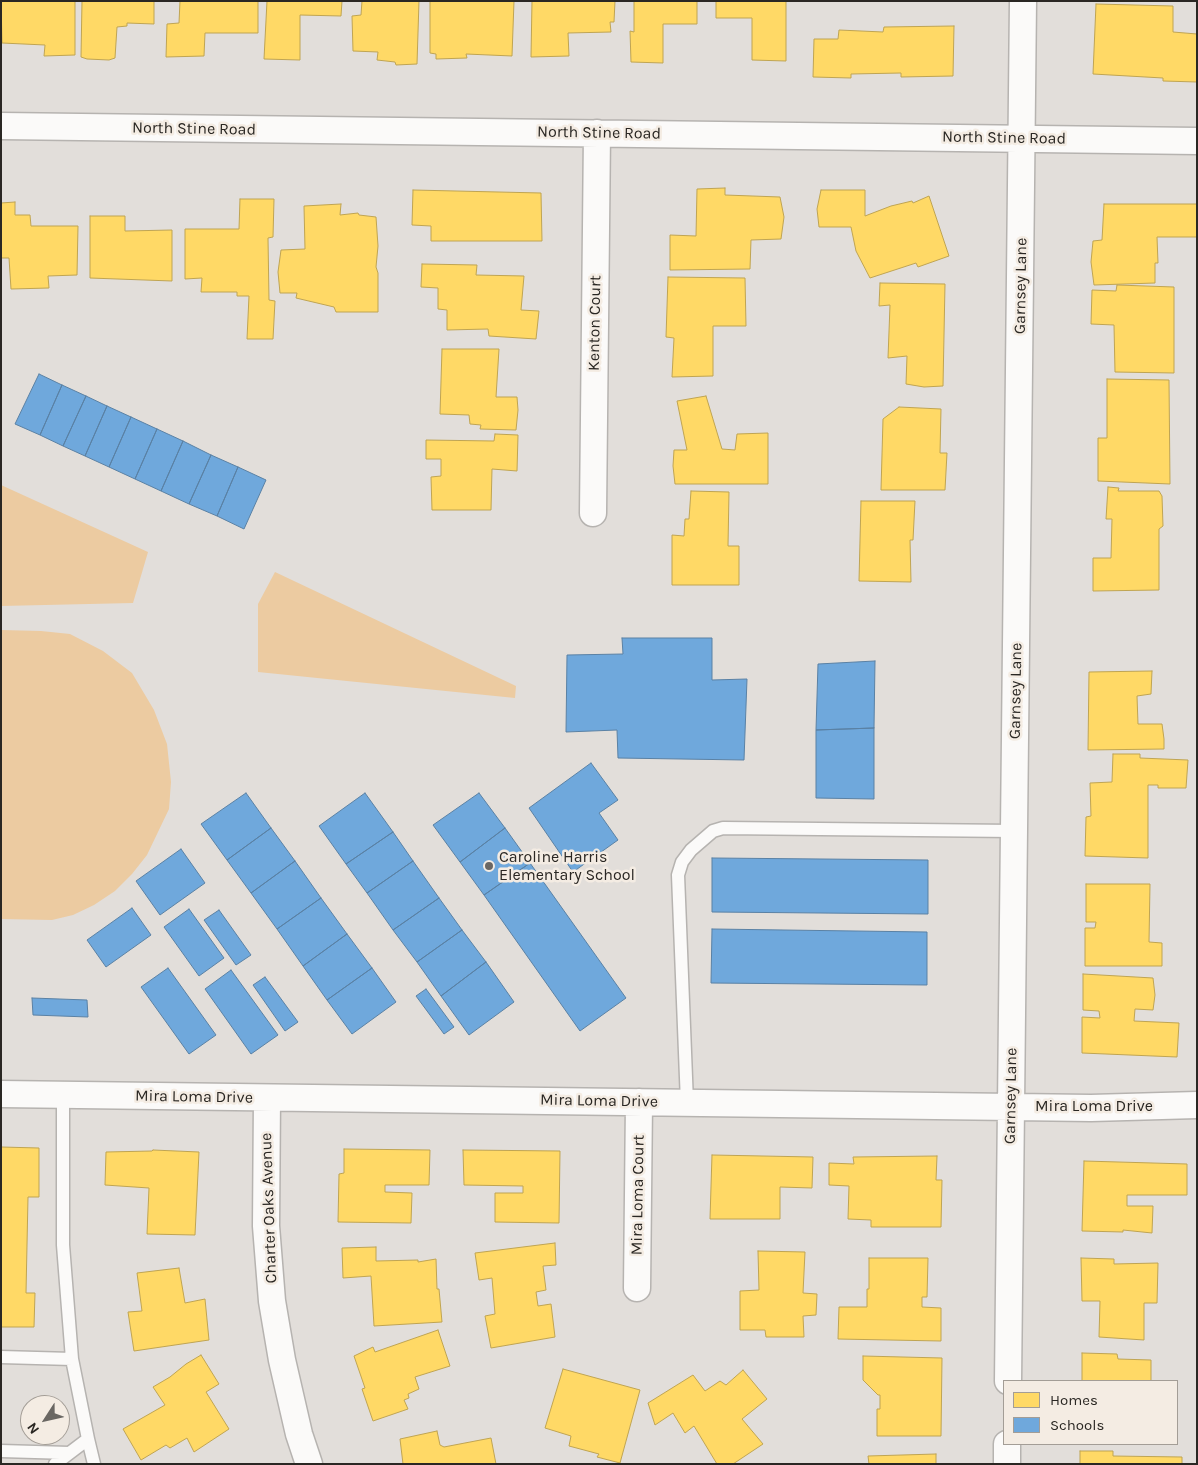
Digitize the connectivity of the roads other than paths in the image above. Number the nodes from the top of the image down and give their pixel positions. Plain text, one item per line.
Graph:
1 (1023, 1) edge
2 (1, 126) edge
3 (597, 134) junction
4 (1022, 138) junction
5 (1197, 141) edge
6 (593, 513) dead end
7 (1014, 831) junction
8 (1, 1094) edge
9 (63, 1095) junction
10 (267, 1098) junction
11 (639, 1102) junction
12 (687, 1102) junction
13 (1197, 1105) edge
14 (1011, 1106) junction
15 (636, 1288) dead end
16 (1, 1357) edge
17 (72, 1358) junction
18 (1008, 1380) edge
19 (88, 1439) junction
20 (1007, 1445) edge
21 (1, 1451) edge
22 (70, 1453) junction
23 (55, 1464) edge
24 (94, 1464) edge
25 (309, 1464) edge
26 (1007, 1464) edge

1 - 4 street, Garnsey Lane
2 - 3 street, North Stine Road
3 - 4 street, North Stine Road
3 - 6 street, Kenton Court
4 - 5 street, North Stine Road
4 - 7 street, Garnsey Lane
7 - 12 lane
7 - 14 street, Garnsey Lane
8 - 9 street, Mira Loma Drive
9 - 10 street, Mira Loma Drive
9 - 17 lane
10 - 11 street, Mira Loma Drive
10 - 25 street, Charter Oaks Avenue
11 - 12 street, Mira Loma Drive
11 - 15 street, Mira Loma Court
12 - 14 street, Mira Loma Drive
13 - 14 street, Mira Loma Drive
14 - 18 street, Garnsey Lane
16 - 17 lane
17 - 19 lane
19 - 22 lane
19 - 24 lane
20 - 26 street
21 - 22 lane
22 - 23 lane

